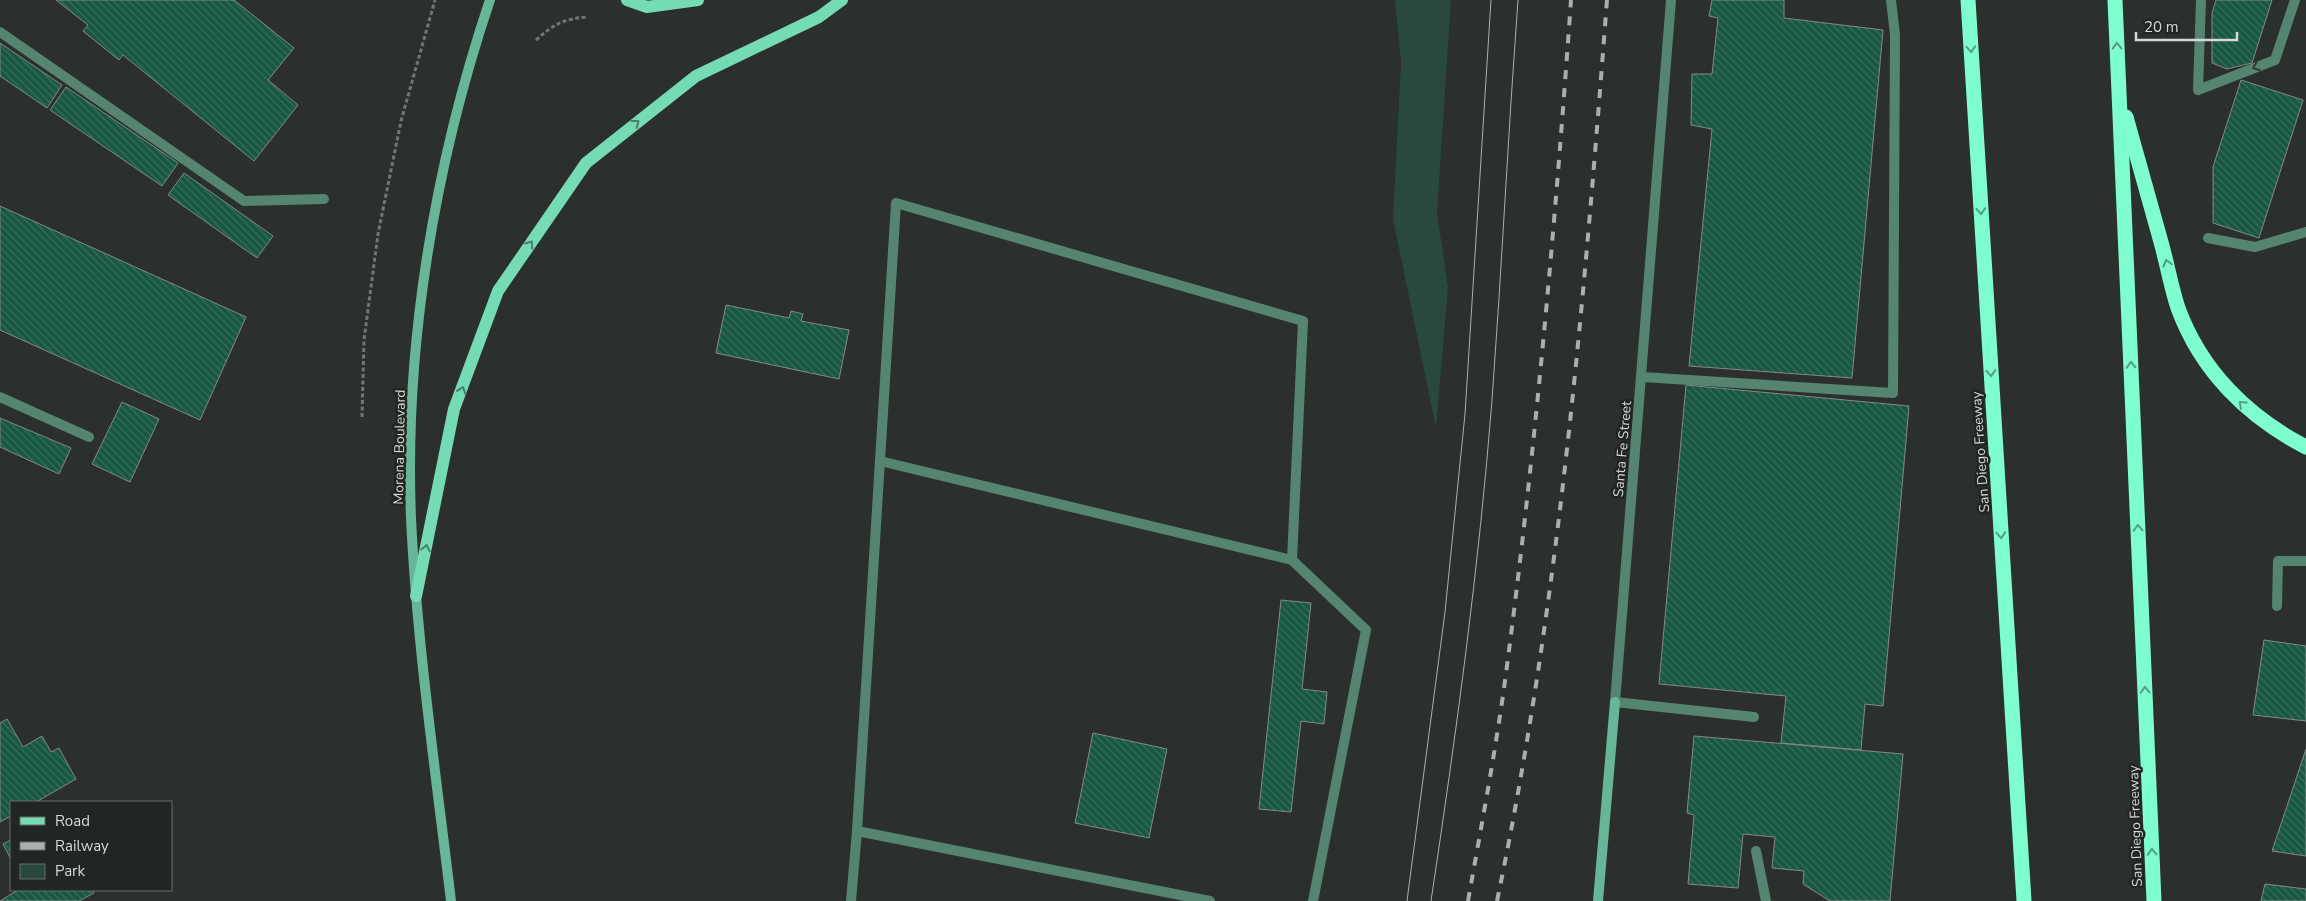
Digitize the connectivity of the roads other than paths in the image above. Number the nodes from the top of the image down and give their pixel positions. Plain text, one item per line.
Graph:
1 (490, 0) edge
2 (626, 0) edge
3 (698, 0) edge
4 (842, 0) edge
5 (1671, 0) edge
6 (1891, 0) edge
7 (1968, 0) edge
8 (2115, 0) edge
9 (2201, 0) edge
10 (2295, 0) edge
11 (0, 32) edge
12 (2119, 93) junction
13 (324, 199) dead end
14 (2306, 232) edge
15 (2208, 238) dead end
16 (1642, 377) junction
17 (0, 397) edge
18 (89, 437) dead end
19 (2306, 447) edge
20 (880, 461) junction
21 (1292, 560) junction
22 (2306, 562) edge
23 (416, 596) junction
24 (2277, 606) dead end
25 (1615, 702) junction
26 (1754, 717) dead end
27 (857, 831) junction
28 (1756, 851) dead end
29 (451, 901) edge
30 (852, 901) edge
31 (1210, 901) edge
32 (1313, 901) edge
33 (1598, 901) edge
34 (1766, 901) edge
35 (2024, 901) edge
36 (2154, 901) edge

1 - 23 main road, Morena Boulevard
2 - 3 main road
23 -> 4 main road
5 - 16 street, Santa Fe Street
6 - 16 street
7 -> 35 highway, San Diego Freeway
12 -> 8 highway, San Diego Freeway
10 -> 9 street
11 - 13 street
19 -> 12 highway
36 -> 12 highway, San Diego Freeway
14 - 15 street
16 - 25 street, Santa Fe Street
17 - 18 street
20 - 21 street
20 - 21 street
20 - 27 street
21 - 32 street
22 - 24 street
23 - 29 main road, Morena Boulevard
25 - 26 street
25 - 33 main road, Santa Fe Street
27 - 30 street
27 - 31 street
28 - 34 street

